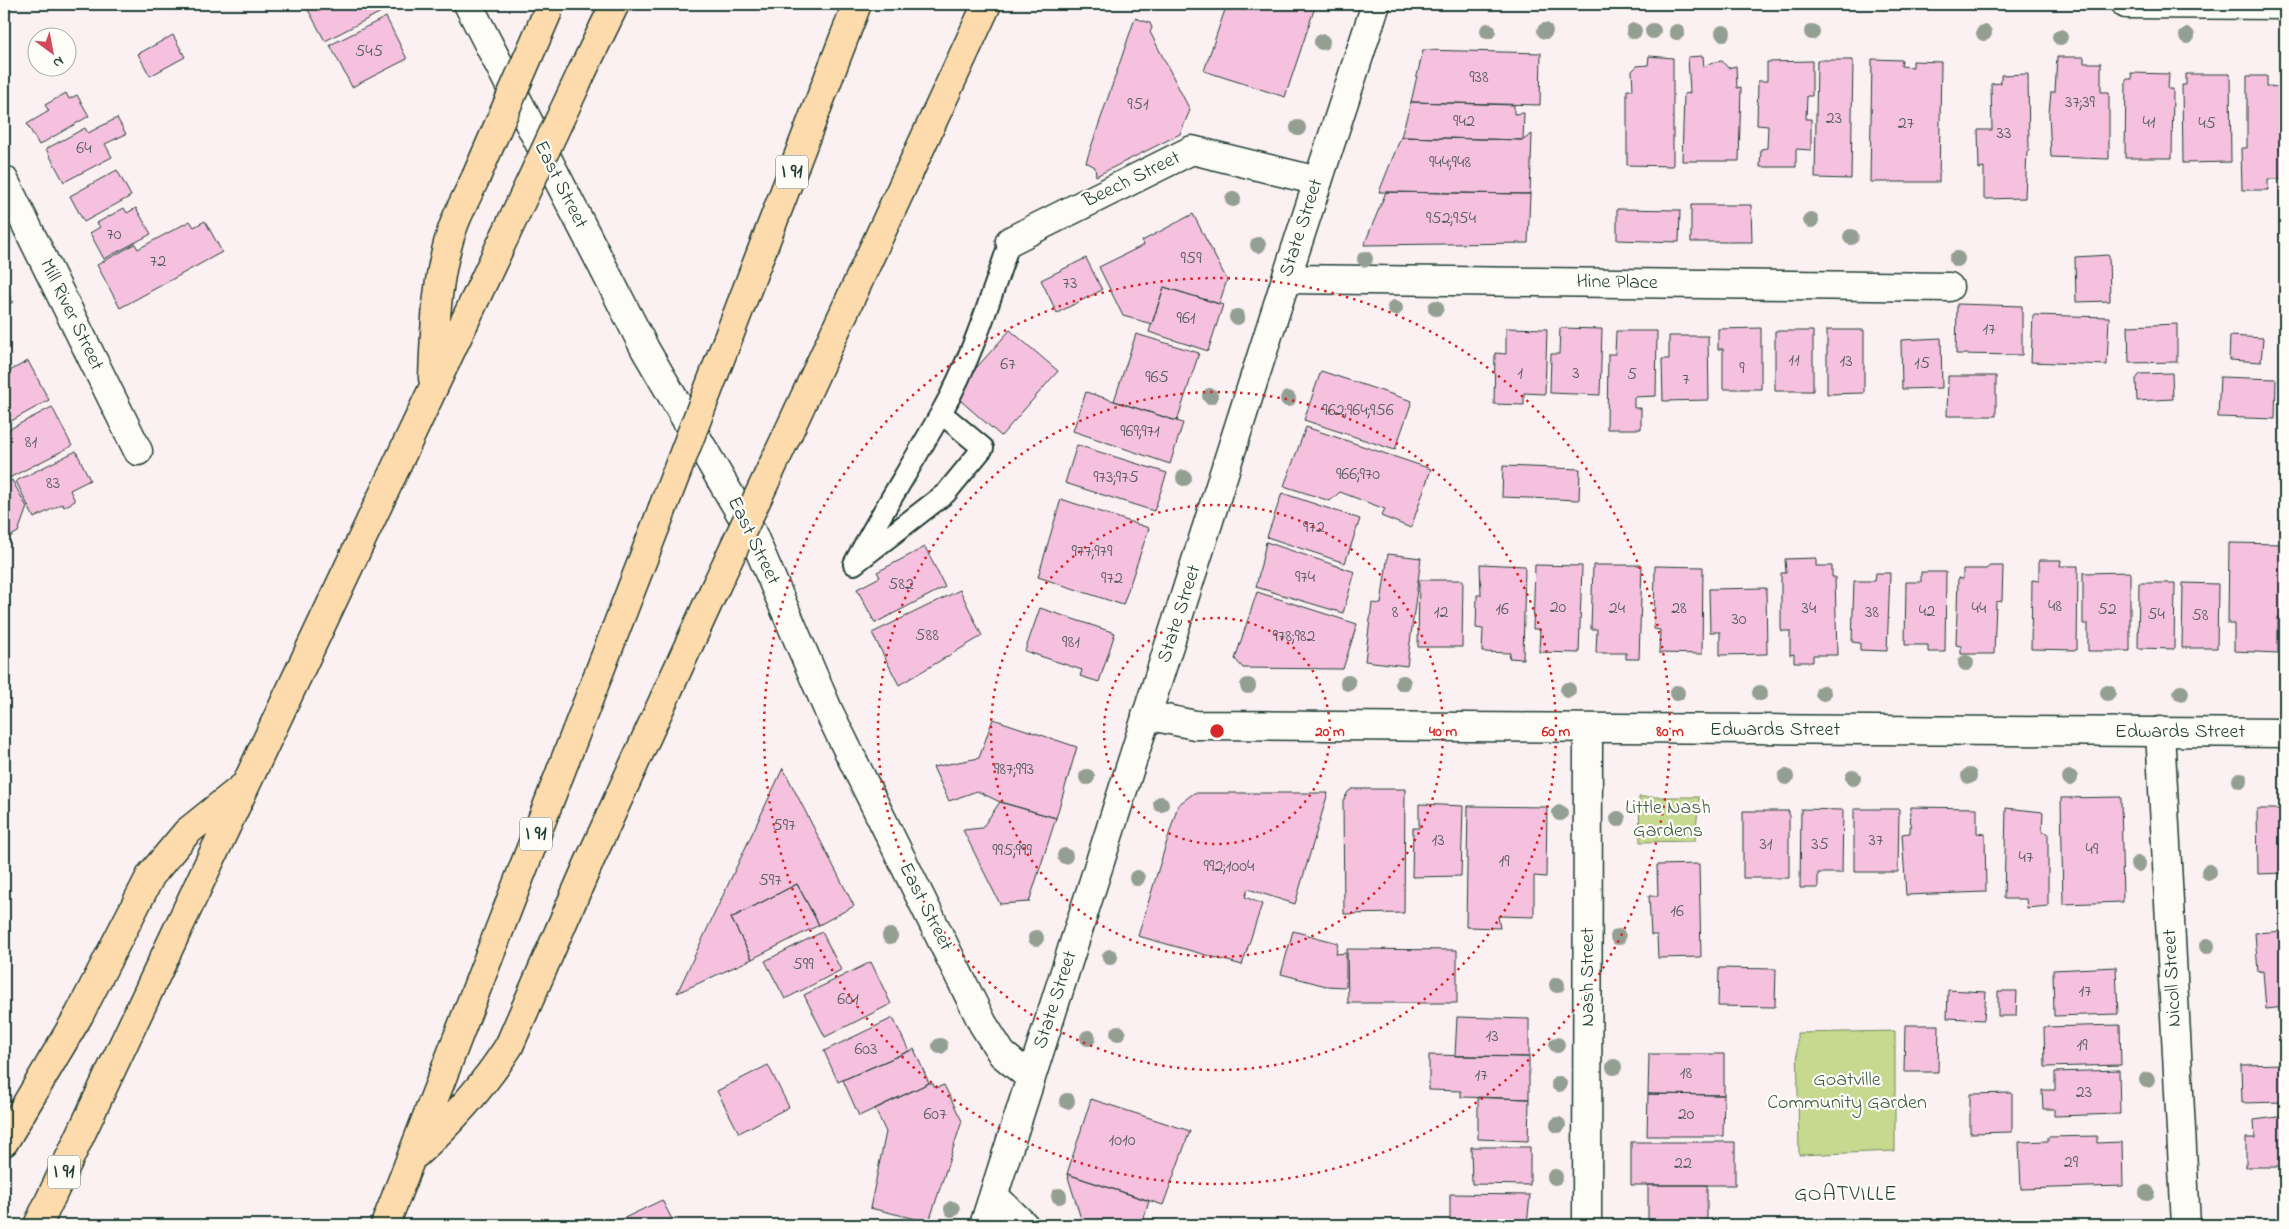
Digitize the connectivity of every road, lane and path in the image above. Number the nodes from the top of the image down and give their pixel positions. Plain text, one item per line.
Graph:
1 (468, 4) edge
2 (615, 4) edge
3 (857, 4) edge
4 (987, 4) edge
5 (1376, 4) edge
6 (2126, 4) edge
7 (2285, 5) edge
8 (550, 7) edge
9 (4, 180) edge
10 (1318, 181) junction
11 (1010, 241) joint
12 (1286, 280) junction
13 (1948, 288) dead end
14 (432, 392) junction
15 (941, 413) junction
16 (138, 450) dead end
17 (1146, 715) junction
18 (1588, 729) junction
19 (2160, 731) junction
20 (2285, 732) edge
21 (246, 784) junction
22 (1031, 1078) junction
23 (4, 1142) edge
24 (411, 1158) junction
25 (994, 1196) junction
26 (38, 1225) edge
27 (385, 1225) edge
28 (984, 1225) edge
29 (1024, 1225) edge
30 (1587, 1225) edge
31 (2186, 1225) edge

1 - 22 street, East Street
2 - 14 highway, I 91, bridge
3 - 24 highway, I 91, bridge
4 - 24 highway, bridge
5 - 10 street, State Street
6 - 7 street
8 - 14 highway, bridge
9 - 16 street, Mill River Street
10 - 11 street, Beech Street
10 - 12 street, State Street
11 - 15 lane
12 - 13 street, Hine Place
12 - 17 street, State Street
14 - 21 highway, I 91
15 - 15 lane
17 - 18 street, Edwards Street
17 - 22 street, State Street
18 - 19 street, Edwards Street
18 - 30 street, Nash Street
19 - 20 street, Edwards Street
19 - 31 street, Nicoll Street
21 - 23 highway
21 - 26 highway, I 91
22 - 25 street, State Street
24 - 27 highway, I 91
25 - 28 street, State Street
25 - 29 street

